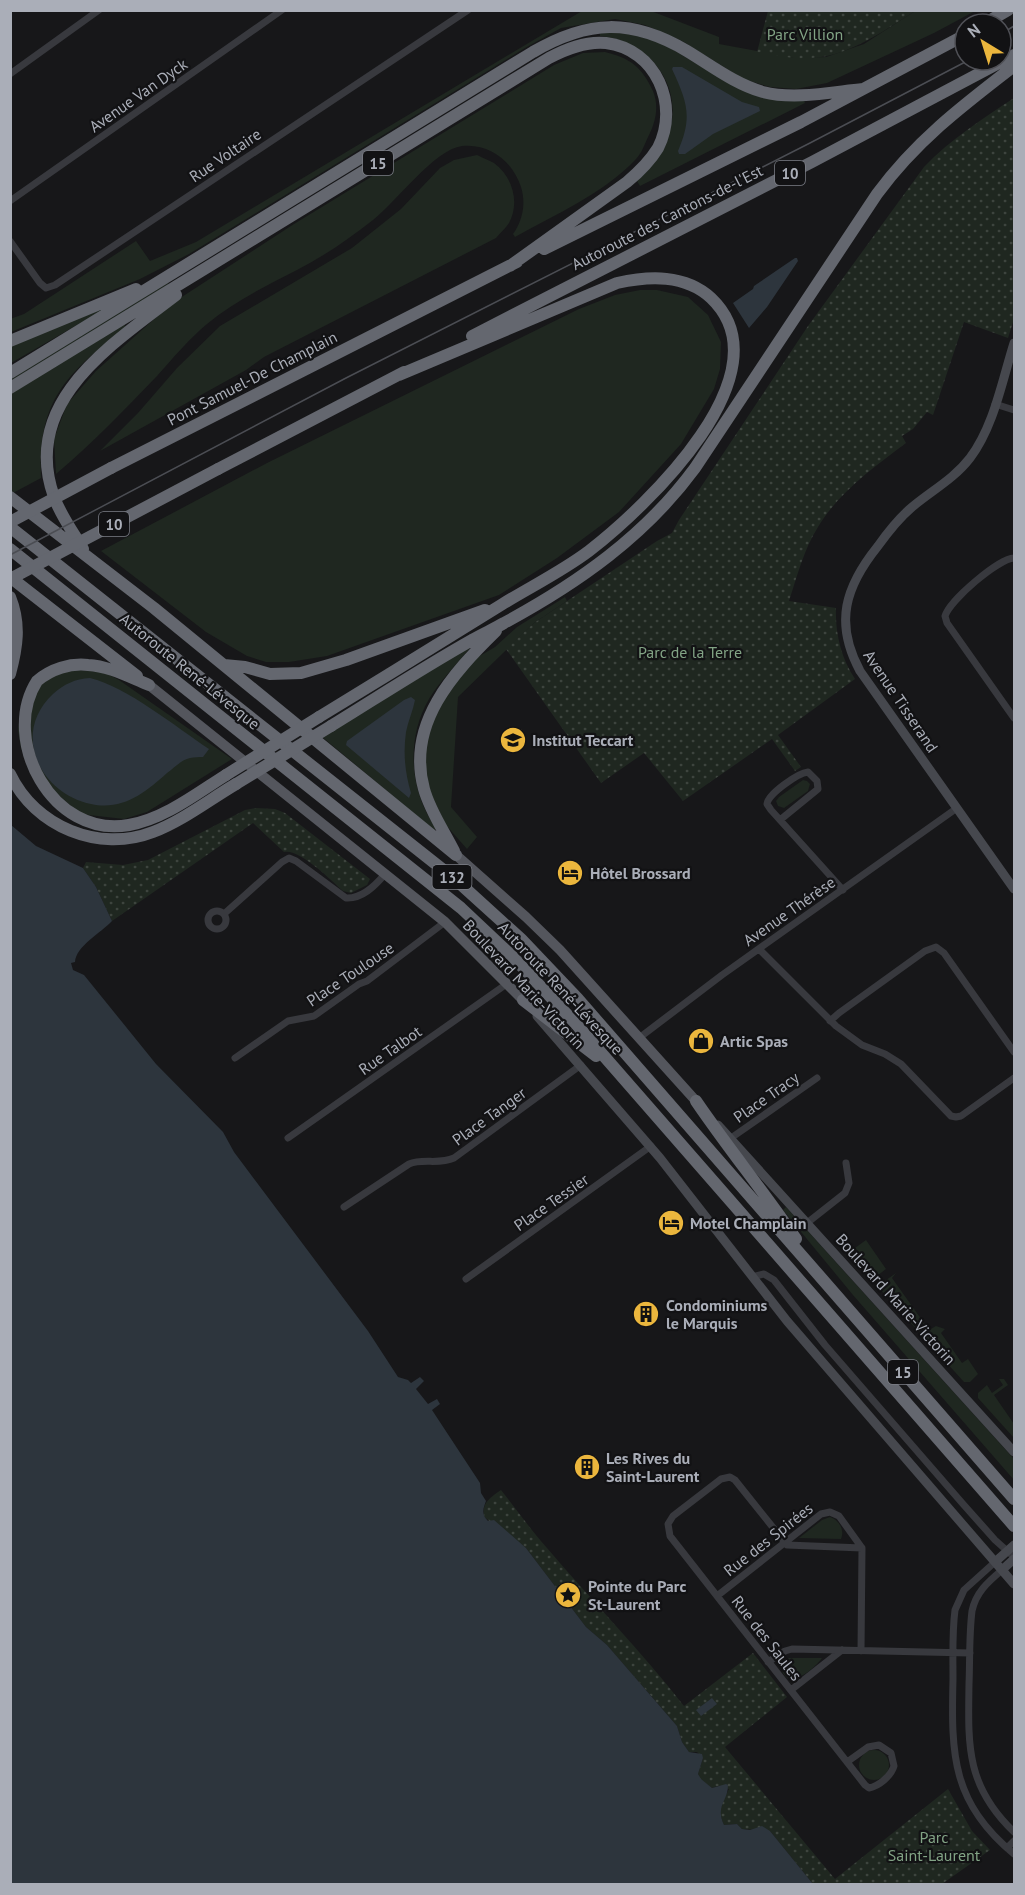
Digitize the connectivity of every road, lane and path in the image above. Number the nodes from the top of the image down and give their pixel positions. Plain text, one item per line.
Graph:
1 (99, 10) edge
2 (282, 10) edge
3 (468, 10) edge
4 (953, 41) edge
5 (1014, 55) edge
6 (1014, 66) edge
7 (10, 74) edge
8 (863, 89) junction
9 (11, 200) edge
10 (10, 242) edge
11 (223, 259) junction
12 (510, 266) junction
13 (165, 277) junction
14 (10, 341) edge
15 (1014, 343) edge
16 (10, 373) edge
17 (399, 375) junction
18 (10, 388) edge
19 (995, 404) junction
20 (1014, 410) edge
21 (10, 497) edge
22 (10, 522) edge
23 (10, 527) edge
24 (10, 549) edge
25 (87, 555) junction
26 (1014, 558) edge
27 (10, 578) edge
28 (10, 597) edge
29 (503, 604) junction
30 (504, 623) junction
31 (224, 665) junction
32 (10, 674) edge
33 (149, 685) junction
34 (1014, 718) edge
35 (10, 774) edge
36 (957, 808) junction
37 (780, 820) junction
38 (456, 855) junction
39 (385, 874) junction
40 (1014, 887) edge
41 (843, 890) junction
42 (224, 914) dead end
43 (445, 922) junction
44 (759, 949) junction
45 (508, 983) junction
46 (523, 1000) junction
47 (830, 1021) junction
48 (639, 1038) junction
49 (1014, 1052) edge
50 (236, 1058) dead end
51 (581, 1065) junction
52 (618, 1073) junction
53 (817, 1078) dead end
54 (1014, 1078) edge
55 (696, 1101) junction
56 (288, 1138) dead end
57 (731, 1138) junction
58 (651, 1146) junction
59 (846, 1163) dead end
60 (344, 1207) dead end
61 (807, 1223) junction
62 (752, 1277) junction
63 (466, 1278) dead end
64 (833, 1292) junction
65 (1014, 1452) edge
66 (1014, 1499) edge
67 (1014, 1526) edge
68 (784, 1543) junction
69 (862, 1548) junction
70 (1013, 1553) edge
71 (995, 1562) junction
72 (1002, 1570) junction
73 (1014, 1584) edge
74 (717, 1596) junction
75 (842, 1650) junction
76 (861, 1651) junction
77 (953, 1653) junction
78 (970, 1653) junction
79 (768, 1662) junction
80 (791, 1690) junction
81 (847, 1762) junction
82 (1014, 1832) edge
83 (1014, 1841) edge
84 (1007, 1848) junction
85 (1014, 1854) edge

1 - 7 street
2 - 9 street, Avenue Van Dyck
3 - 10 street, Rue Voltaire
4 - 8 highway, Autoroute des Cantons-de-l'Est / 10
5 - 17 highway, Autoroute des Cantons-de-l'Est / 10
6 - 30 highway
8 - 12 highway, Autoroute des Cantons-de-l'Est / 10
8 - 13 highway
11 - 12 highway, 15
11 - 18 highway
11 - 25 highway
12 - 22 highway, Pont Samuel-De Champlain / 10, bridge
13 - 14 highway
13 - 16 highway
15 - 19 main road, Avenue Tisserand
17 - 27 highway, 10, bridge
17 - 29 highway
19 - 20 street
19 - 36 main road, Avenue Tisserand
21 - 25 highway
23 - 64 highway, Autoroute René-Lévesque / 132
24 - 52 highway, Autoroute René-Lévesque / 132
25 - 31 highway
26 - 34 street
27 - 33 highway
28 - 32 highway
29 - 31 highway
29 - 33 highway, bridge
30 - 35 highway, bridge
30 - 38 highway
31 - 38 highway
33 - 39 main road, Boulevard Marie-Victorin
36 - 40 main road, Avenue Tisserand
36 - 41 street, Avenue Thérèse
37 - 37 street
37 - 41 street
38 - 48 main road, Boulevard Marie-Victorin
39 - 42 street
39 - 43 main road, Boulevard Marie-Victorin
41 - 44 street, Avenue Thérèse
43 - 45 main road, Boulevard Marie-Victorin
43 - 50 street, Place Toulouse
44 - 47 street
44 - 48 street, Avenue Thérèse
45 - 46 main road, Boulevard Marie-Victorin
45 - 56 street, Rue Talbot
46 - 51 main road, Boulevard Marie-Victorin
46 - 52 highway
47 - 49 street
47 - 54 street
48 - 55 main road, Boulevard Marie-Victorin
51 - 58 main road, Boulevard Marie-Victorin
51 - 60 street, Place Tanger
52 - 67 highway, Autoroute René-Lévesque / 15
53 - 57 street, Place Tracy
55 - 57 main road, Boulevard Marie-Victorin
55 - 64 highway
57 - 61 main road, Boulevard Marie-Victorin
58 - 62 main road, Boulevard Marie-Victorin
58 - 63 street, Place Tessier
59 - 61 street
61 - 65 main road, Boulevard Marie-Victorin
62 - 70 street
62 - 71 main road, Boulevard Marie-Victorin
64 - 66 highway, Autoroute René-Lévesque / 15
68 - 69 street
68 - 69 street, Rue des Spirées
68 - 74 street, Rue des Spirées
68 - 74 street, Rue des Saules
69 - 76 street
70 - 71 main road
70 - 72 main road
71 - 72 main road, Boulevard Marie-Victorin
71 - 77 street
72 - 73 main road, Boulevard Marie-Victorin
72 - 78 street
74 - 79 street, Rue des Saules
75 - 76 street
75 - 79 street
75 - 80 street
76 - 77 street
77 - 78 street
77 - 84 street
78 - 82 street
79 - 80 street, Rue des Saules
80 - 81 street, Rue des Saules
81 - 81 street, Rue des Saules
83 - 84 street
84 - 85 street

